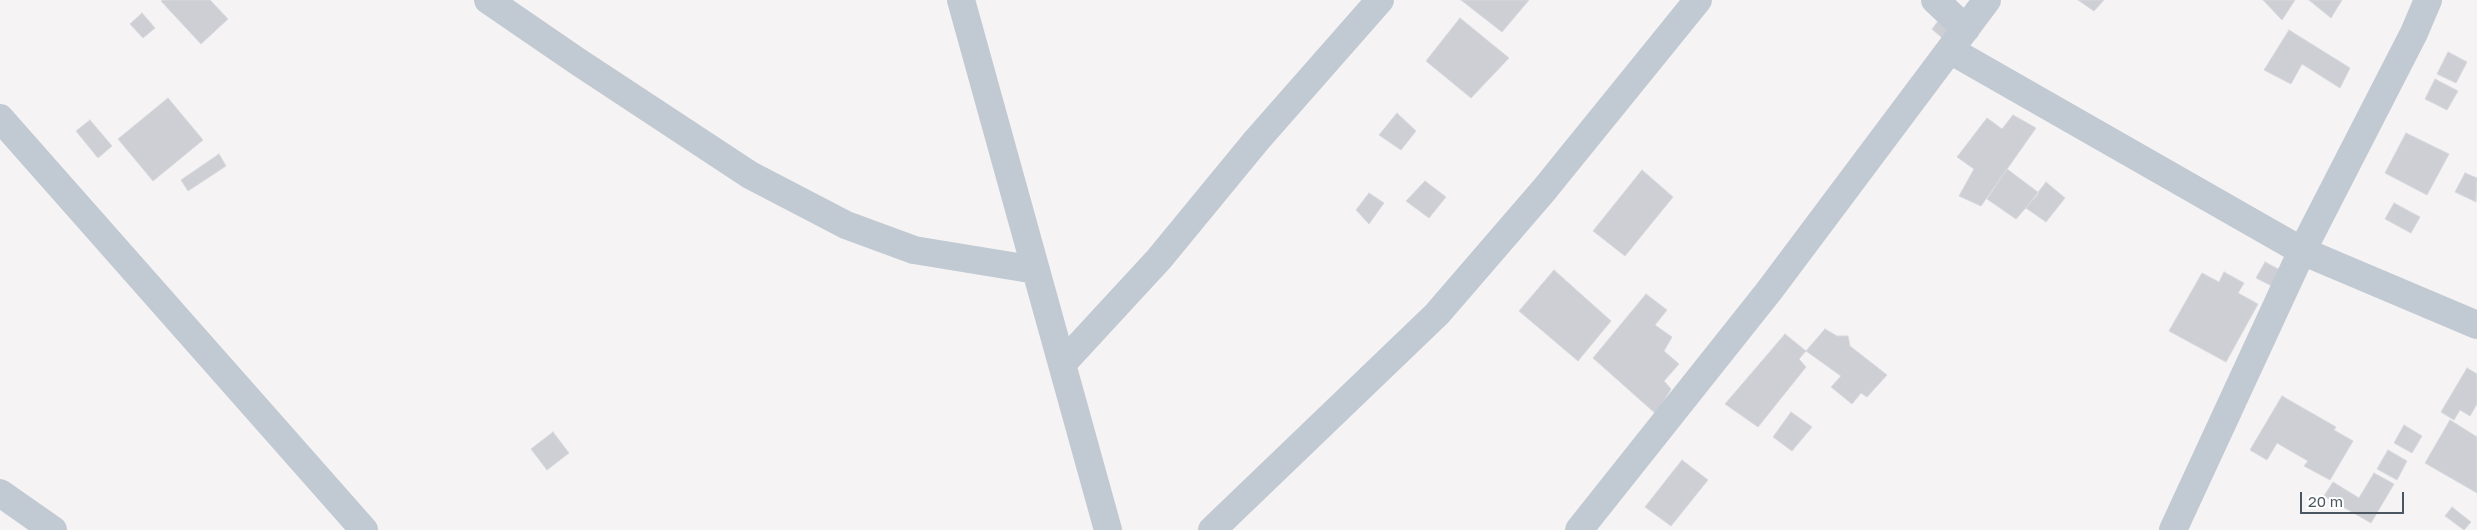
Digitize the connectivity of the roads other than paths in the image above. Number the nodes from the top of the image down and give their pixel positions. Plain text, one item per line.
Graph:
1 (488, 0) edge
2 (961, 0) edge
3 (1380, 0) edge
4 (1698, 0) edge
5 (1935, 0) edge
6 (1987, 0) edge
7 (2428, 0) edge
8 (1958, 40) junction
9 (0, 118) edge
10 (2302, 251) junction
11 (1036, 270) junction
12 (2477, 326) edge
13 (1063, 362) junction
14 (0, 493) edge
15 (53, 530) edge
16 (364, 530) edge
17 (1108, 530) edge
18 (1212, 530) edge
19 (1579, 530) edge
20 (2172, 530) edge

1 - 11 street
2 - 11 street
3 - 13 street
4 - 18 street
5 - 8 street
6 - 8 street
7 - 10 street
8 - 10 street
8 - 19 street
9 - 16 street
10 - 12 street
10 - 20 street
11 - 13 street
13 - 17 street
14 - 15 street

